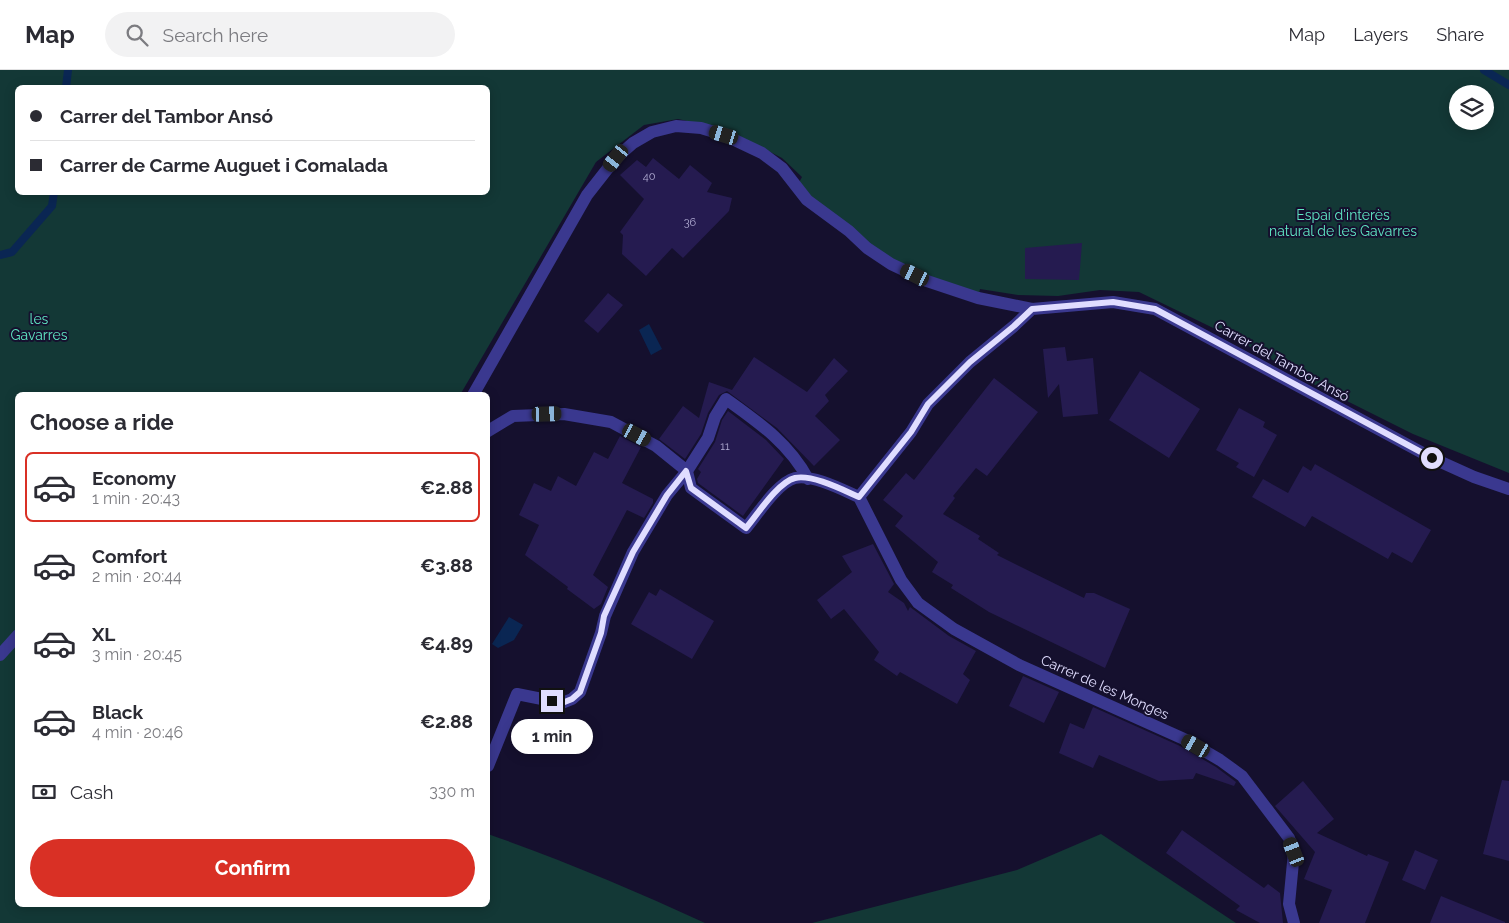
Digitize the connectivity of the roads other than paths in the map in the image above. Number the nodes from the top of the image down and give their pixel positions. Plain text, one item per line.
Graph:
1 (1032, 309) junction
2 (475, 392) edge
3 (490, 431) edge
4 (686, 471) junction
5 (808, 479) junction
6 (1509, 489) edge
7 (859, 497) junction
8 (15, 639) edge
9 (0, 655) edge
10 (490, 761) edge
11 (1294, 923) edge

1 - 2 street, Carrer del Tambor Ansó
1 - 6 street, Carrer del Tambor Ansó
1 - 7 street
3 - 4 street
4 - 5 street
4 - 5 street
4 - 10 street
5 - 7 street
7 - 11 street, Carrer de les Monges
8 - 9 street

